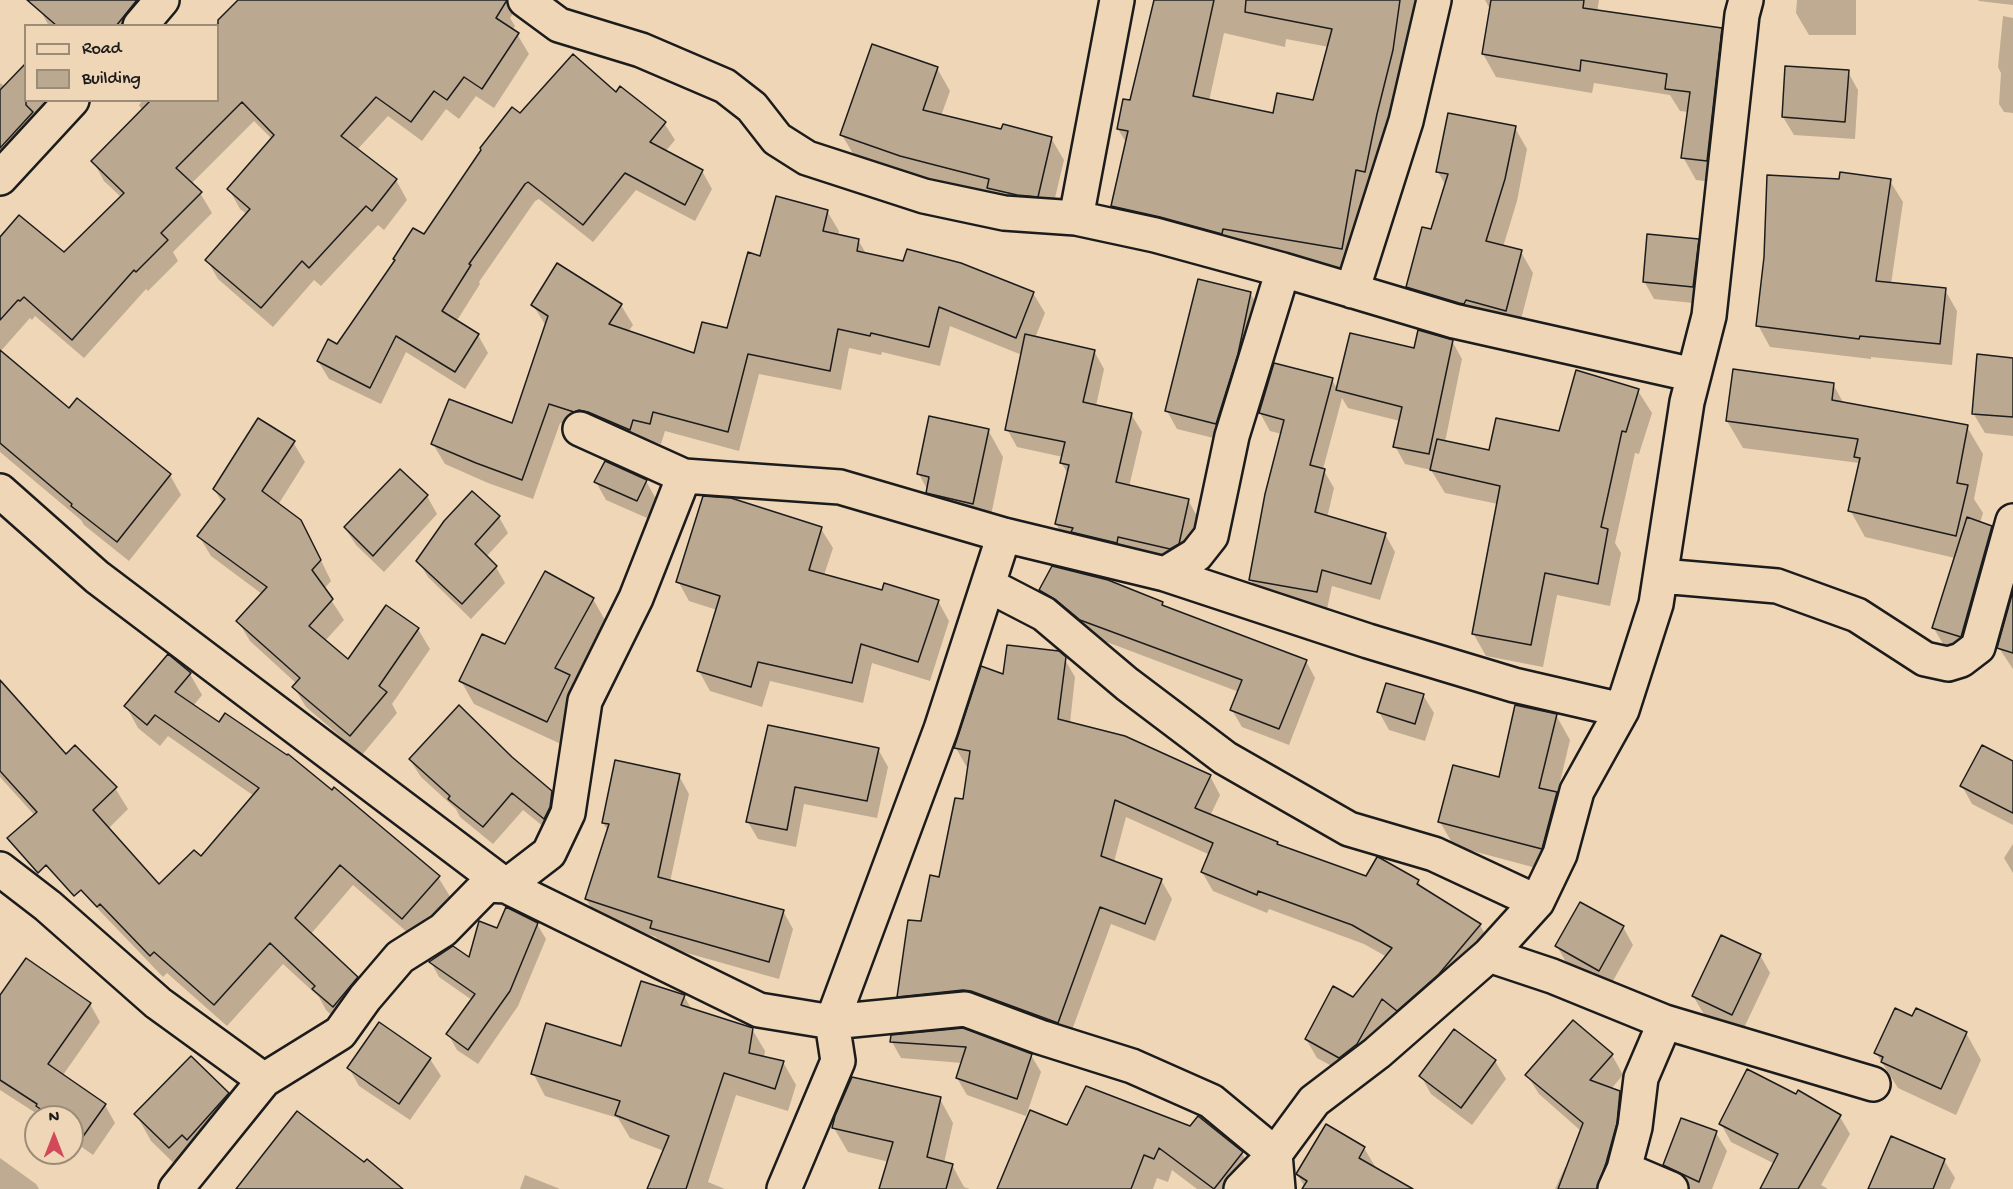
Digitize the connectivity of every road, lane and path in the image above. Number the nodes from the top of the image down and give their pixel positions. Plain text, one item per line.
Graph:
1 (162, 0) edge
2 (525, 0) edge
3 (1118, 0) edge
4 (1434, 0) edge
5 (1746, 0) edge
6 (142, 24) edge
7 (70, 102) edge
8 (0, 178) edge
9 (1076, 218) junction
10 (1283, 270) junction
11 (1352, 291) junction
12 (1694, 375) junction
13 (580, 429) dead end
14 (684, 476) junction
15 (0, 491) edge
16 (2013, 521) edge
17 (1004, 534) junction
18 (1165, 574) junction
19 (1661, 576) junction
20 (988, 585) junction
21 (1622, 710) junction
22 (0, 869) edge
23 (506, 886) junction
24 (1537, 902) junction
25 (1489, 955) junction
26 (832, 1022) junction
27 (1665, 1022) junction
28 (264, 1080) junction
29 (1873, 1084) dead end
30 (1275, 1154) junction
31 (1620, 1179) edge
32 (177, 1189) edge
33 (784, 1189) edge
34 (1241, 1189) edge
35 (1278, 1189) edge
36 (1671, 1189) edge

1 - 6 street
2 - 9 street
3 - 9 street
4 - 11 street
5 - 12 street
7 - 8 street
9 - 10 street
10 - 11 street
10 - 18 street
11 - 12 street
12 - 19 street
13 - 14 street
14 - 17 street
14 - 23 street
15 - 23 street
16 - 19 street
17 - 18 street
17 - 20 street
18 - 21 street
19 - 21 street
20 - 24 street
20 - 26 street
21 - 24 street
22 - 28 street
23 - 26 street
23 - 28 street
24 - 25 street
25 - 27 street
25 - 30 street
26 - 30 street
26 - 33 street
27 - 29 street
27 - 31 street
28 - 32 street
30 - 34 street
30 - 35 street
31 - 36 street

